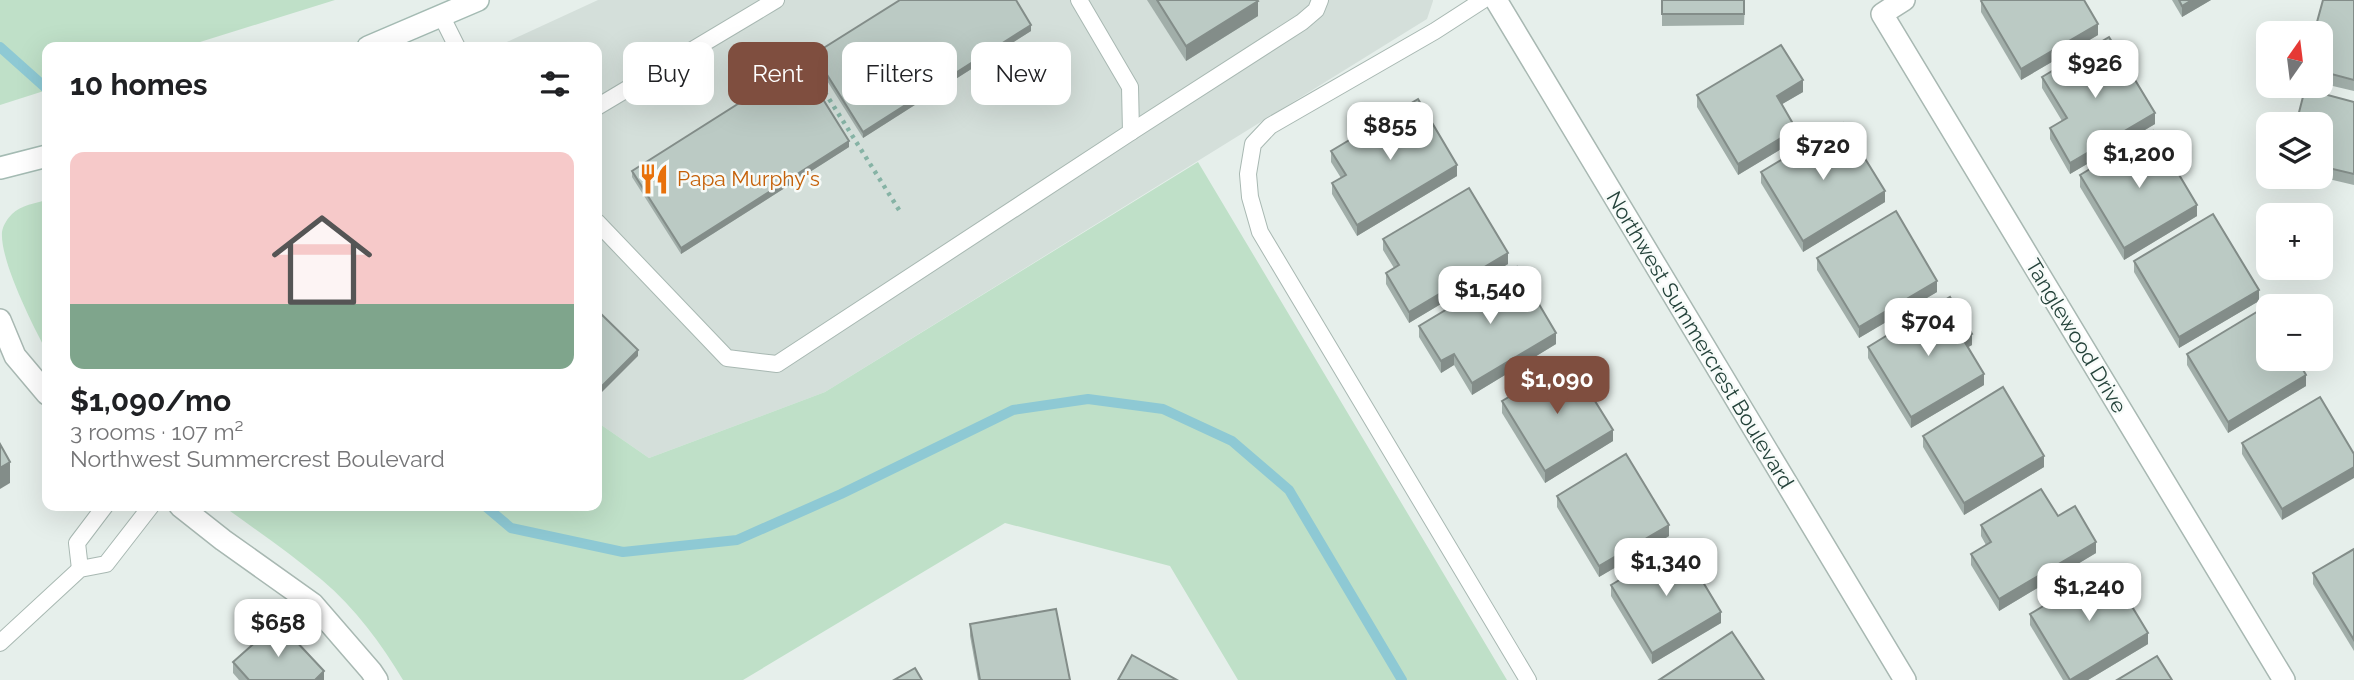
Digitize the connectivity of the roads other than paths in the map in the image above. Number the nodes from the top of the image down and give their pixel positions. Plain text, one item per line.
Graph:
1 (478, 0) edge
2 (776, 0) edge
3 (1079, 0) edge
4 (1320, 0) edge
5 (1483, 0) edge
6 (1496, 0) edge
7 (1904, 0) edge
8 (442, 17) junction
9 (381, 42) edge
10 (454, 42) edge
11 (602, 105) edge
12 (1131, 132) junction
13 (42, 157) edge
14 (0, 168) edge
15 (602, 227) edge
16 (0, 320) edge
17 (42, 388) edge
18 (101, 511) edge
19 (146, 511) edge
20 (186, 511) edge
21 (80, 569) junction
22 (0, 643) edge
23 (377, 680) edge
24 (1528, 680) edge
25 (1905, 680) edge
26 (2284, 680) edge

1 - 8 street
2 - 11 lane
3 - 12 lane
4 - 12 lane
5 - 24 lane
6 - 25 street, Northwest Summercrest Boulevard
7 - 26 street, Tanglewood Drive
8 - 9 street
8 - 10 lane
12 - 15 lane
13 - 14 street
16 - 17 street
18 - 21 lane
19 - 21 lane
20 - 23 street
21 - 22 lane

